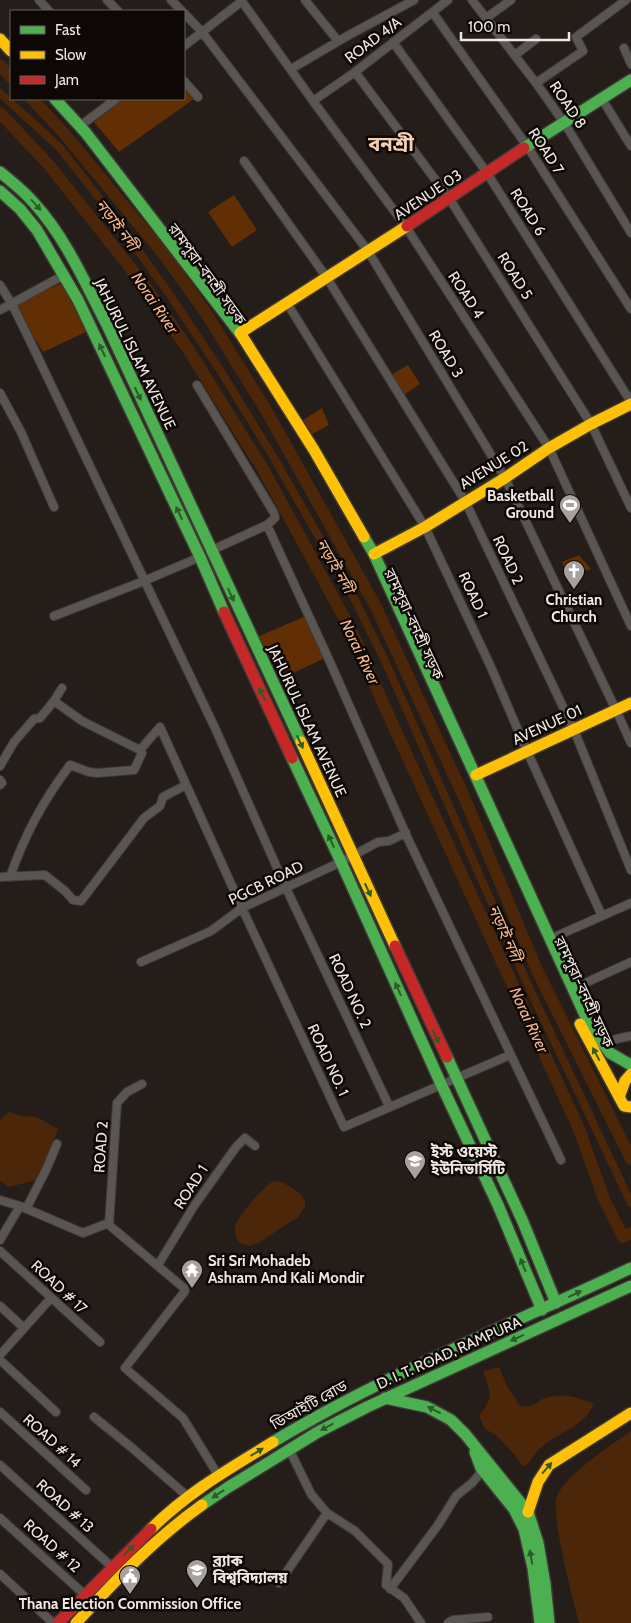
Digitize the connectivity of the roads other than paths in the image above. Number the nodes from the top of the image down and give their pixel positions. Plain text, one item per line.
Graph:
1 (39, 0) edge
2 (107, 0) edge
3 (171, 0) edge
4 (242, 0) edge
5 (305, 0) edge
6 (414, 0) edge
7 (448, 0) edge
8 (472, 0) edge
9 (511, 0) edge
10 (626, 0) edge
11 (48, 10) edge
12 (117, 10) edge
13 (181, 10) edge
14 (433, 12) junction
15 (185, 14) edge
16 (486, 18) junction
17 (202, 32) junction
18 (0, 39) edge
19 (536, 39) dead end
20 (338, 41) junction
21 (394, 42) junction
22 (185, 45) edge
23 (624, 48) dead end
24 (10, 50) edge
25 (515, 55) junction
26 (631, 64) edge
27 (291, 70) junction
28 (355, 72) junction
29 (631, 80) edge
30 (185, 82) edge
31 (536, 83) junction
32 (198, 97) dead end
33 (602, 99) junction
34 (56, 100) edge
35 (115, 100) edge
36 (313, 101) junction
37 (565, 124) junction
38 (80, 126) junction
39 (627, 131) edge
40 (528, 146) junction
41 (631, 146) edge
42 (244, 160) dead end
43 (0, 172) edge
44 (487, 173) junction
45 (0, 191) edge
46 (132, 192) junction
47 (449, 198) junction
48 (406, 227) junction
49 (631, 232) edge
50 (368, 251) junction
51 (64, 274) junction
52 (328, 278) junction
53 (0, 285) edge
54 (287, 303) junction
55 (12, 304) junction
56 (631, 309) edge
57 (0, 310) edge
58 (240, 333) junction
59 (197, 385) dead end
60 (0, 393) edge
61 (631, 403) edge
62 (591, 424) junction
63 (549, 448) junction
64 (505, 478) junction
65 (465, 501) junction
66 (54, 506) dead end
67 (631, 508) edge
68 (267, 525) junction
69 (425, 527) junction
70 (210, 551) junction
71 (374, 554) junction
72 (200, 557) junction
73 (144, 581) junction
74 (54, 616) dead end
75 (631, 626) edge
76 (62, 688) dead end
77 (54, 701) junction
78 (631, 703) edge
79 (616, 710) junction
80 (574, 730) junction
81 (631, 743) edge
82 (140, 750) junction
83 (527, 751) junction
84 (0, 766) edge
85 (476, 775) junction
86 (0, 780) edge
87 (0, 785) edge
88 (186, 785) junction
89 (406, 832) junction
90 (352, 855) junction
91 (341, 862) junction
92 (631, 870) edge
93 (0, 877) edge
94 (10, 877) junction
95 (286, 888) junction
96 (631, 903) edge
97 (242, 908) junction
98 (602, 916) junction
99 (550, 938) junction
100 (141, 962) dead end
101 (631, 962) edge
102 (572, 989) junction
103 (631, 1036) edge
104 (603, 1046) junction
105 (510, 1055) junction
106 (631, 1065) edge
107 (631, 1074) edge
108 (455, 1078) junction
109 (142, 1084) dead end
110 (441, 1084) junction
111 (625, 1103) edge
112 (389, 1106) junction
113 (631, 1118) edge
114 (477, 1124) junction
115 (463, 1131) junction
116 (57, 1144) dead end
117 (255, 1146) dead end
118 (561, 1160) dead end
119 (512, 1198) junction
120 (0, 1200) edge
121 (498, 1205) junction
122 (23, 1207) junction
123 (523, 1222) junction
124 (110, 1225) junction
125 (508, 1228) junction
126 (0, 1240) edge
127 (0, 1251) edge
128 (158, 1265) junction
129 (631, 1268) edge
130 (548, 1283) junction
131 (628, 1287) edge
132 (533, 1289) junction
133 (51, 1298) junction
134 (556, 1303) junction
135 (0, 1306) edge
136 (542, 1310) junction
137 (24, 1328) junction
138 (100, 1342) dead end
139 (0, 1354) edge
140 (0, 1360) edge
141 (386, 1398) junction
142 (0, 1412) edge
143 (56, 1412) dead end
144 (631, 1413) edge
145 (94, 1417) dead end
146 (470, 1442) junction
147 (289, 1449) junction
148 (0, 1465) edge
149 (483, 1470) junction
150 (218, 1475) junction
151 (86, 1490) dead end
152 (187, 1496) junction
153 (528, 1512) junction
154 (327, 1513) junction
155 (0, 1518) edge
156 (112, 1567) junction
157 (0, 1574) edge
158 (279, 1583) dead end
159 (390, 1589) junction
160 (85, 1595) junction
161 (488, 1616) dead end
162 (53, 1623) edge
163 (58, 1623) edge
164 (76, 1623) edge
165 (421, 1623) edge
166 (448, 1623) edge
167 (540, 1623) edge
168 (549, 1623) edge

1 - 11 street
2 - 12 street
3 - 13 street, ROAD 3
4 - 17 street
4 - 27 street, ROAD 4
5 - 20 street
6 - 20 street
7 - 14 street, ROAD 4/A
8 - 16 street, ROAD 8
9 - 16 street
10 - 31 street
14 - 21 street, ROAD 4/A
14 - 40 street, ROAD 7
15 - 17 street, ROAD 3
16 - 25 street, ROAD 8
17 - 22 street
17 - 50 street, ROAD 3
18 - 24 main road
19 - 25 street
20 - 27 street
21 - 28 street, ROAD 4/A
21 - 44 street, ROAD 6
23 - 26 street
25 - 31 street, ROAD 8
27 - 36 street, ROAD 4
28 - 36 street, ROAD 4/A
28 - 47 street, ROAD 5
29 - 33 main road, AVENUE 03
30 - 32 street
31 - 37 street, ROAD 8
33 - 37 main road, AVENUE 03
33 - 39 street
34 - 38 main road, রামপুরা-বনশ্রী সড়ক
35 - 38 street
36 - 48 street, ROAD 4
37 - 40 main road, AVENUE 03
37 - 49 street, ROAD 8
38 - 46 main road, রামপুরা-বনশ্রী সড়ক
39 - 41 street
40 - 44 main road, AVENUE 03
40 - 56 street, ROAD 7
42 - 52 street, ROAD 2
43 -> 70 main road, JAHURUL ISLAM AVENUE
44 - 47 main road, AVENUE 03
44 - 61 street, ROAD 6
45 - 51 main road, JAHURUL ISLAM AVENUE
46 - 58 main road, রামপুরা-বনশ্রী সড়ক
111 -> 46 main road, রামপুরা-বনশ্রী সড়ক
47 - 48 main road, AVENUE 03
47 - 62 street, ROAD 5
48 - 50 main road, AVENUE 03
48 - 63 street, ROAD 4
50 - 52 main road, AVENUE 03
50 - 64 street, ROAD 3
51 - 55 street
72 -> 51 main road, JAHURUL ISLAM AVENUE
52 - 54 main road, AVENUE 03
52 - 65 street, ROAD 2
53 - 55 street, ROAD NO. 2
54 - 58 main road, AVENUE 03
54 - 69 street, ROAD 1
55 - 57 street
55 - 73 street, ROAD NO. 2
58 - 71 main road, রামপুরা-বনশ্রী সড়ক
59 - 68 street
60 - 66 street
61 - 62 main road, AVENUE 02
62 - 63 main road, AVENUE 02
62 - 67 street, ROAD 5
63 - 64 main road, AVENUE 02
63 - 75 street, ROAD 4
64 - 65 main road, AVENUE 02
64 - 79 street, ROAD 3
65 - 69 main road, AVENUE 02
65 - 80 street, ROAD 2
68 - 70 street
68 - 89 street
69 - 71 main road, AVENUE 02
69 - 83 street, ROAD 1
70 - 72 main road
70 -> 90 main road, JAHURUL ISLAM AVENUE
71 - 85 main road, রামপুরা-বনশ্রী সড়ক
72 - 73 street
91 -> 72 main road, JAHURUL ISLAM AVENUE
73 - 74 street
73 - 95 street, ROAD NO. 2
76 - 77 street
77 - 82 street
77 - 84 street
78 - 79 main road, AVENUE 01
79 - 80 main road, AVENUE 01
79 - 81 street, ROAD 3
80 - 83 main road, AVENUE 01
80 - 92 street, ROAD 2
82 - 88 street
82 - 94 street
83 - 85 main road, AVENUE 01
83 - 98 street, ROAD 1
85 - 99 main road, রামপুরা-বনশ্রী সড়ক
86 - 87 street
88 - 94 street
88 - 97 street
89 - 90 street, PGCB ROAD
89 - 105 street
90 - 91 street, PGCB ROAD
90 -> 108 main road, JAHURUL ISLAM AVENUE
91 - 95 street, PGCB ROAD
110 -> 91 main road, JAHURUL ISLAM AVENUE
93 - 94 street
95 - 97 street, PGCB ROAD
95 - 112 street, ROAD NO. 2
96 - 98 street
97 - 100 street, PGCB ROAD
97 - 112 street, ROAD NO. 1
98 - 99 street
99 - 102 main road, রামপুরা-বনশ্রী সড়ক
101 - 102 street
102 - 104 main road, রামপুরা-বনশ্রী সড়ক
103 - 104 street
104 - 106 main road, রামপুরা-বনশ্রী সড়ক
105 - 108 street, ROAD NO. 1
105 - 118 street
107 - 111 main road
108 - 110 street, ROAD NO. 1
108 - 114 main road, JAHURUL ISLAM AVENUE
109 - 124 street, ROAD 2
110 - 112 street, ROAD NO. 1
110 - 115 main road, JAHURUL ISLAM AVENUE
111 - 113 main road, রামপুরা-বনশ্রী সড়ক
114 - 115 main road
114 - 119 main road, JAHURUL ISLAM AVENUE
115 - 121 main road, JAHURUL ISLAM AVENUE
116 - 122 street
117 - 128 street, ROAD 1
119 - 121 main road
119 - 123 main road, JAHURUL ISLAM AVENUE
120 - 122 street
121 - 125 main road, JAHURUL ISLAM AVENUE
122 - 124 street
122 - 126 street
123 - 125 main road
123 - 130 main road, JAHURUL ISLAM AVENUE
124 - 128 street
132 -> 125 main road, JAHURUL ISLAM AVENUE
127 - 133 street, ROAD # 17
128 - 150 street
134 -> 129 main road, ডিআইটি রোড
130 - 132 main road
130 - 134 main road, JAHURUL ISLAM AVENUE
131 -> 141 main road, D. I. T. ROAD, RAMPURA
132 - 136 main road, JAHURUL ISLAM AVENUE
133 - 137 street
133 - 138 street, ROAD # 17
134 - 136 main road, ডিআইটি রোড
135 - 137 street
150 -> 136 main road, ডিআইটি রোড
137 - 139 street
140 - 143 street
146 -> 141 main road
141 -> 147 main road, D. I. T. ROAD, RAMPURA
142 - 151 street, ROAD # 14
153 -> 144 main road
145 - 152 street
146 - 149 main road
146 - 153 main road
147 - 154 street
147 -> 164 main road, ডিআইটি রোড
148 - 156 street, ROAD # 13
149 - 159 street
167 -> 149 main road
150 - 152 main road, ডিআইটি রোড
156 -> 152 main road, ডিআইটি রোড
153 - 168 main road
154 - 158 street
154 - 159 street
155 - 160 street, ROAD # 12
156 - 160 main road, ডিআইটি রোড
157 - 162 street
159 - 165 street
160 - 163 main road, ডিআইটি রোড
161 - 166 street

